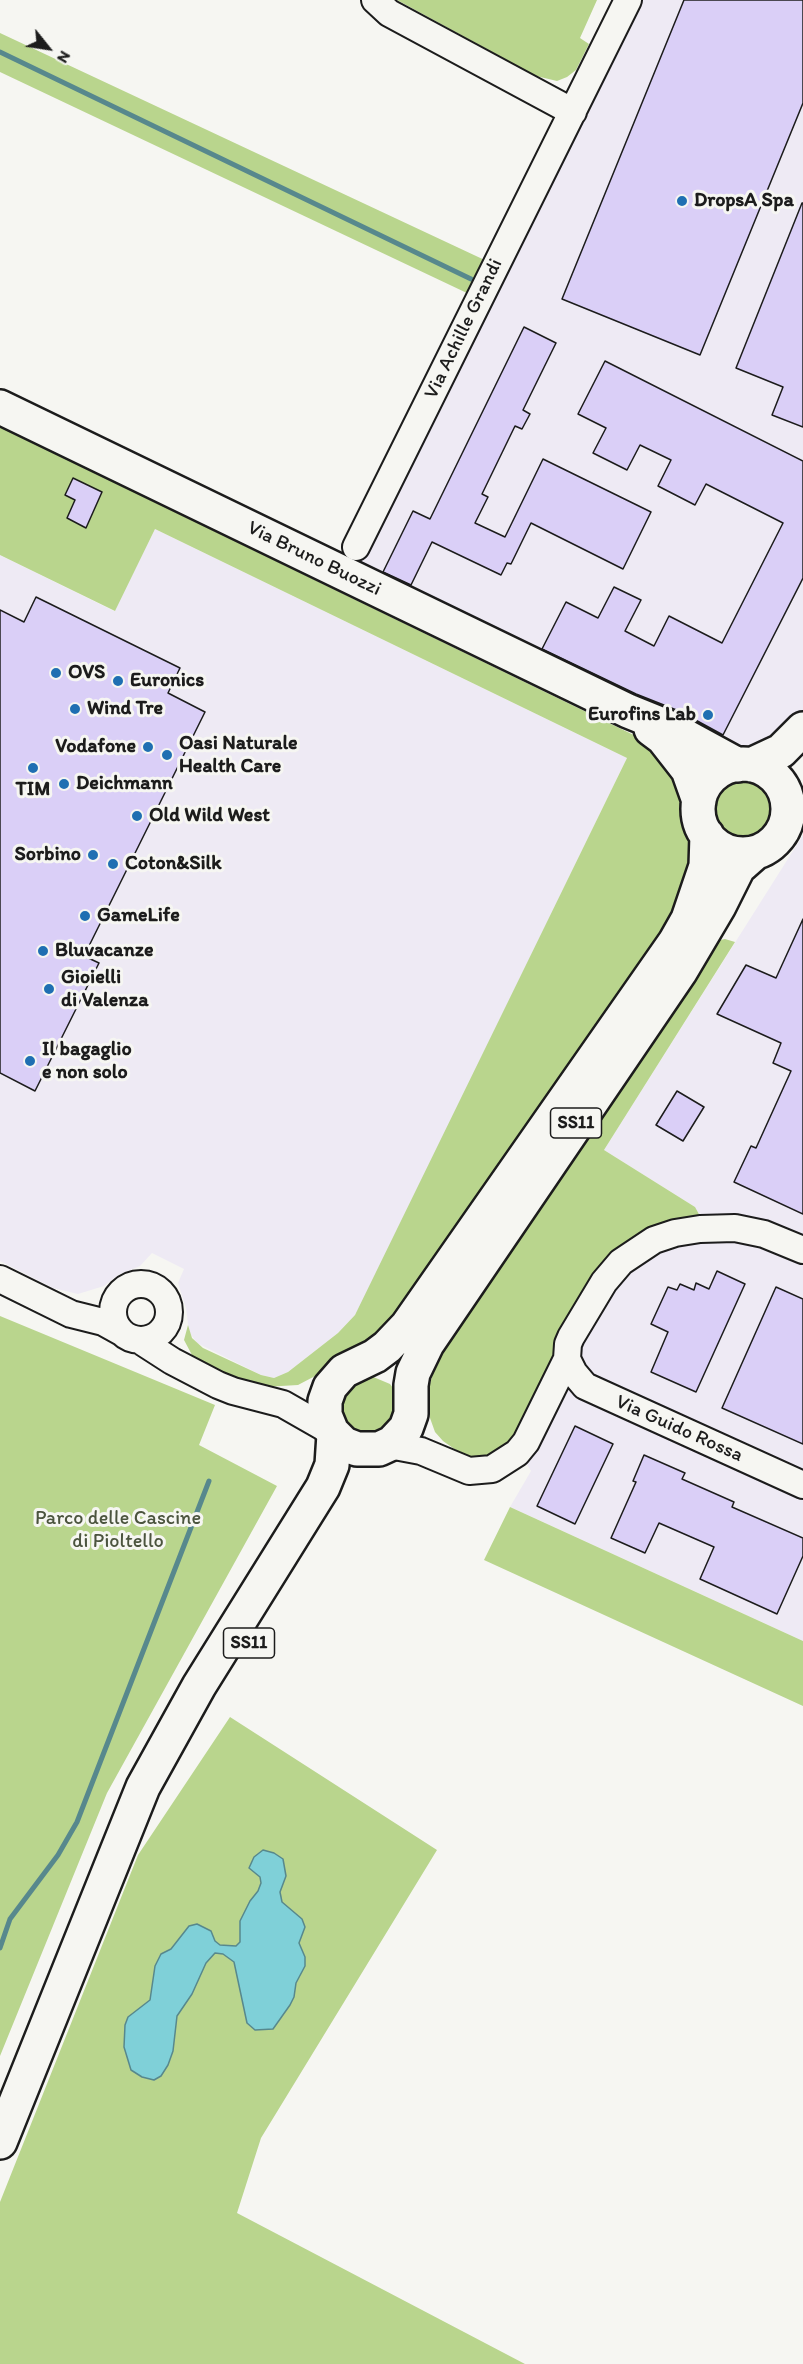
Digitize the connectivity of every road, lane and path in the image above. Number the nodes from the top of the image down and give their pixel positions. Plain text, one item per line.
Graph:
1 (375, 0) edge
2 (628, 0) edge
3 (573, 112) junction
4 (0, 407) edge
5 (356, 547) dead end
6 (628, 711) junction
7 (803, 729) edge
8 (745, 765) junction
9 (796, 792) edge
10 (699, 801) junction
11 (706, 836) junction
12 (755, 853) junction
13 (803, 1250) edge
14 (0, 1279) edge
15 (120, 1293) junction
16 (46, 1301) junction
17 (169, 1320) junction
18 (131, 1336) junction
19 (567, 1359) junction
20 (345, 1373) junction
21 (204, 1378) junction
22 (262, 1398) junction
23 (411, 1404) junction
24 (333, 1433) junction
25 (387, 1445) junction
26 (444, 1460) junction
27 (803, 1485) edge
28 (119, 1845) junction
29 (0, 2142) edge

1 - 3 street
2 - 3 street, Via Achille Grandi
3 - 5 street, Via Achille Grandi
4 - 6 main road, Via Bruno Buozzi
6 - 8 main road, Via Bruno Buozzi
6 - 10 main road, Via Bruno Buozzi
7 - 8 main road
8 - 9 main road, SS11
8 - 10 main road
9 - 12 main road, SS11
10 - 11 main road, SS11
11 - 12 main road
11 - 20 main road, SS11
12 - 23 main road, SS11
13 - 19 street
14 - 16 street
15 - 16 street
15 - 17 street
15 - 18 street
16 - 18 street
17 - 18 street
17 - 21 street
18 - 21 street
19 - 26 street
19 - 27 street, Via Guido Rossa
20 - 22 street
20 - 23 main road
20 - 24 main road, SS11
21 - 22 street
22 - 24 street
23 - 25 main road, SS11
23 - 26 street
24 - 25 main road
24 - 28 main road, SS11
25 - 26 street
25 - 28 main road, SS11
28 - 29 main road, SS11

